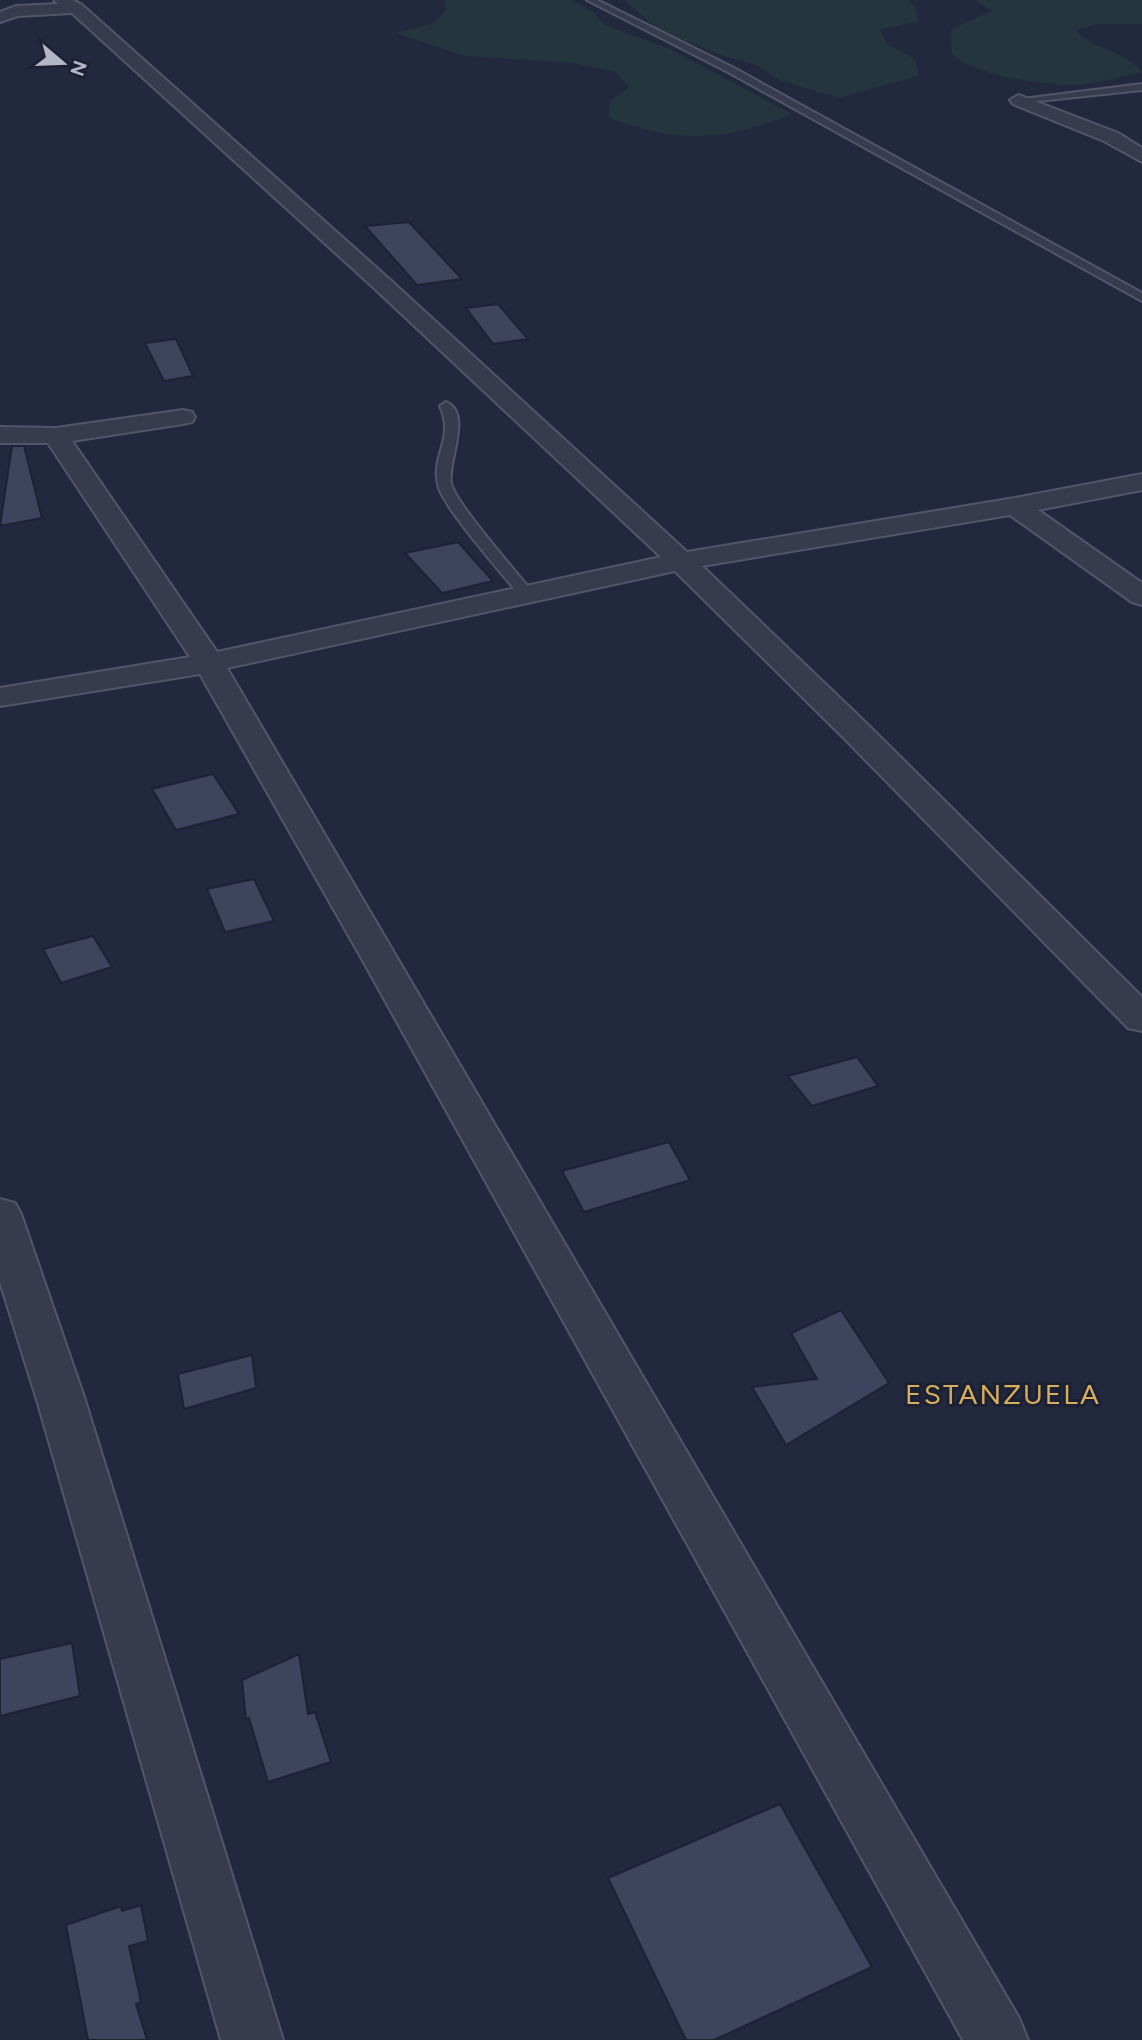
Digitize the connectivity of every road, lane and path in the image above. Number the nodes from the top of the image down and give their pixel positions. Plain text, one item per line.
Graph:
1 (591, 0) edge
2 (69, 4) edge
3 (0, 17) edge
4 (1142, 87) edge
5 (1019, 100) joint
6 (1142, 156) edge
7 (1142, 298) edge
8 (446, 407) dead end
9 (183, 417) dead end
10 (0, 435) edge
11 (56, 436) junction
12 (1142, 482) edge
13 (1015, 506) junction
14 (681, 561) junction
15 (527, 595) junction
16 (1142, 596) edge
17 (209, 663) junction
18 (0, 697) edge
19 (1142, 1020) edge
20 (0, 1214) edge
21 (252, 2040) edge
22 (997, 2040) edge

1 - 7 lane
2 - 3 street
2 - 14 street
4 - 5 lane
5 - 6 street
8 - 15 lane
9 - 11 street
10 - 11 street
11 - 17 street
12 - 13 street
13 - 14 street
13 - 16 street
14 - 15 street
14 - 19 street
15 - 17 street
17 - 18 street
17 - 22 street
20 - 21 street

